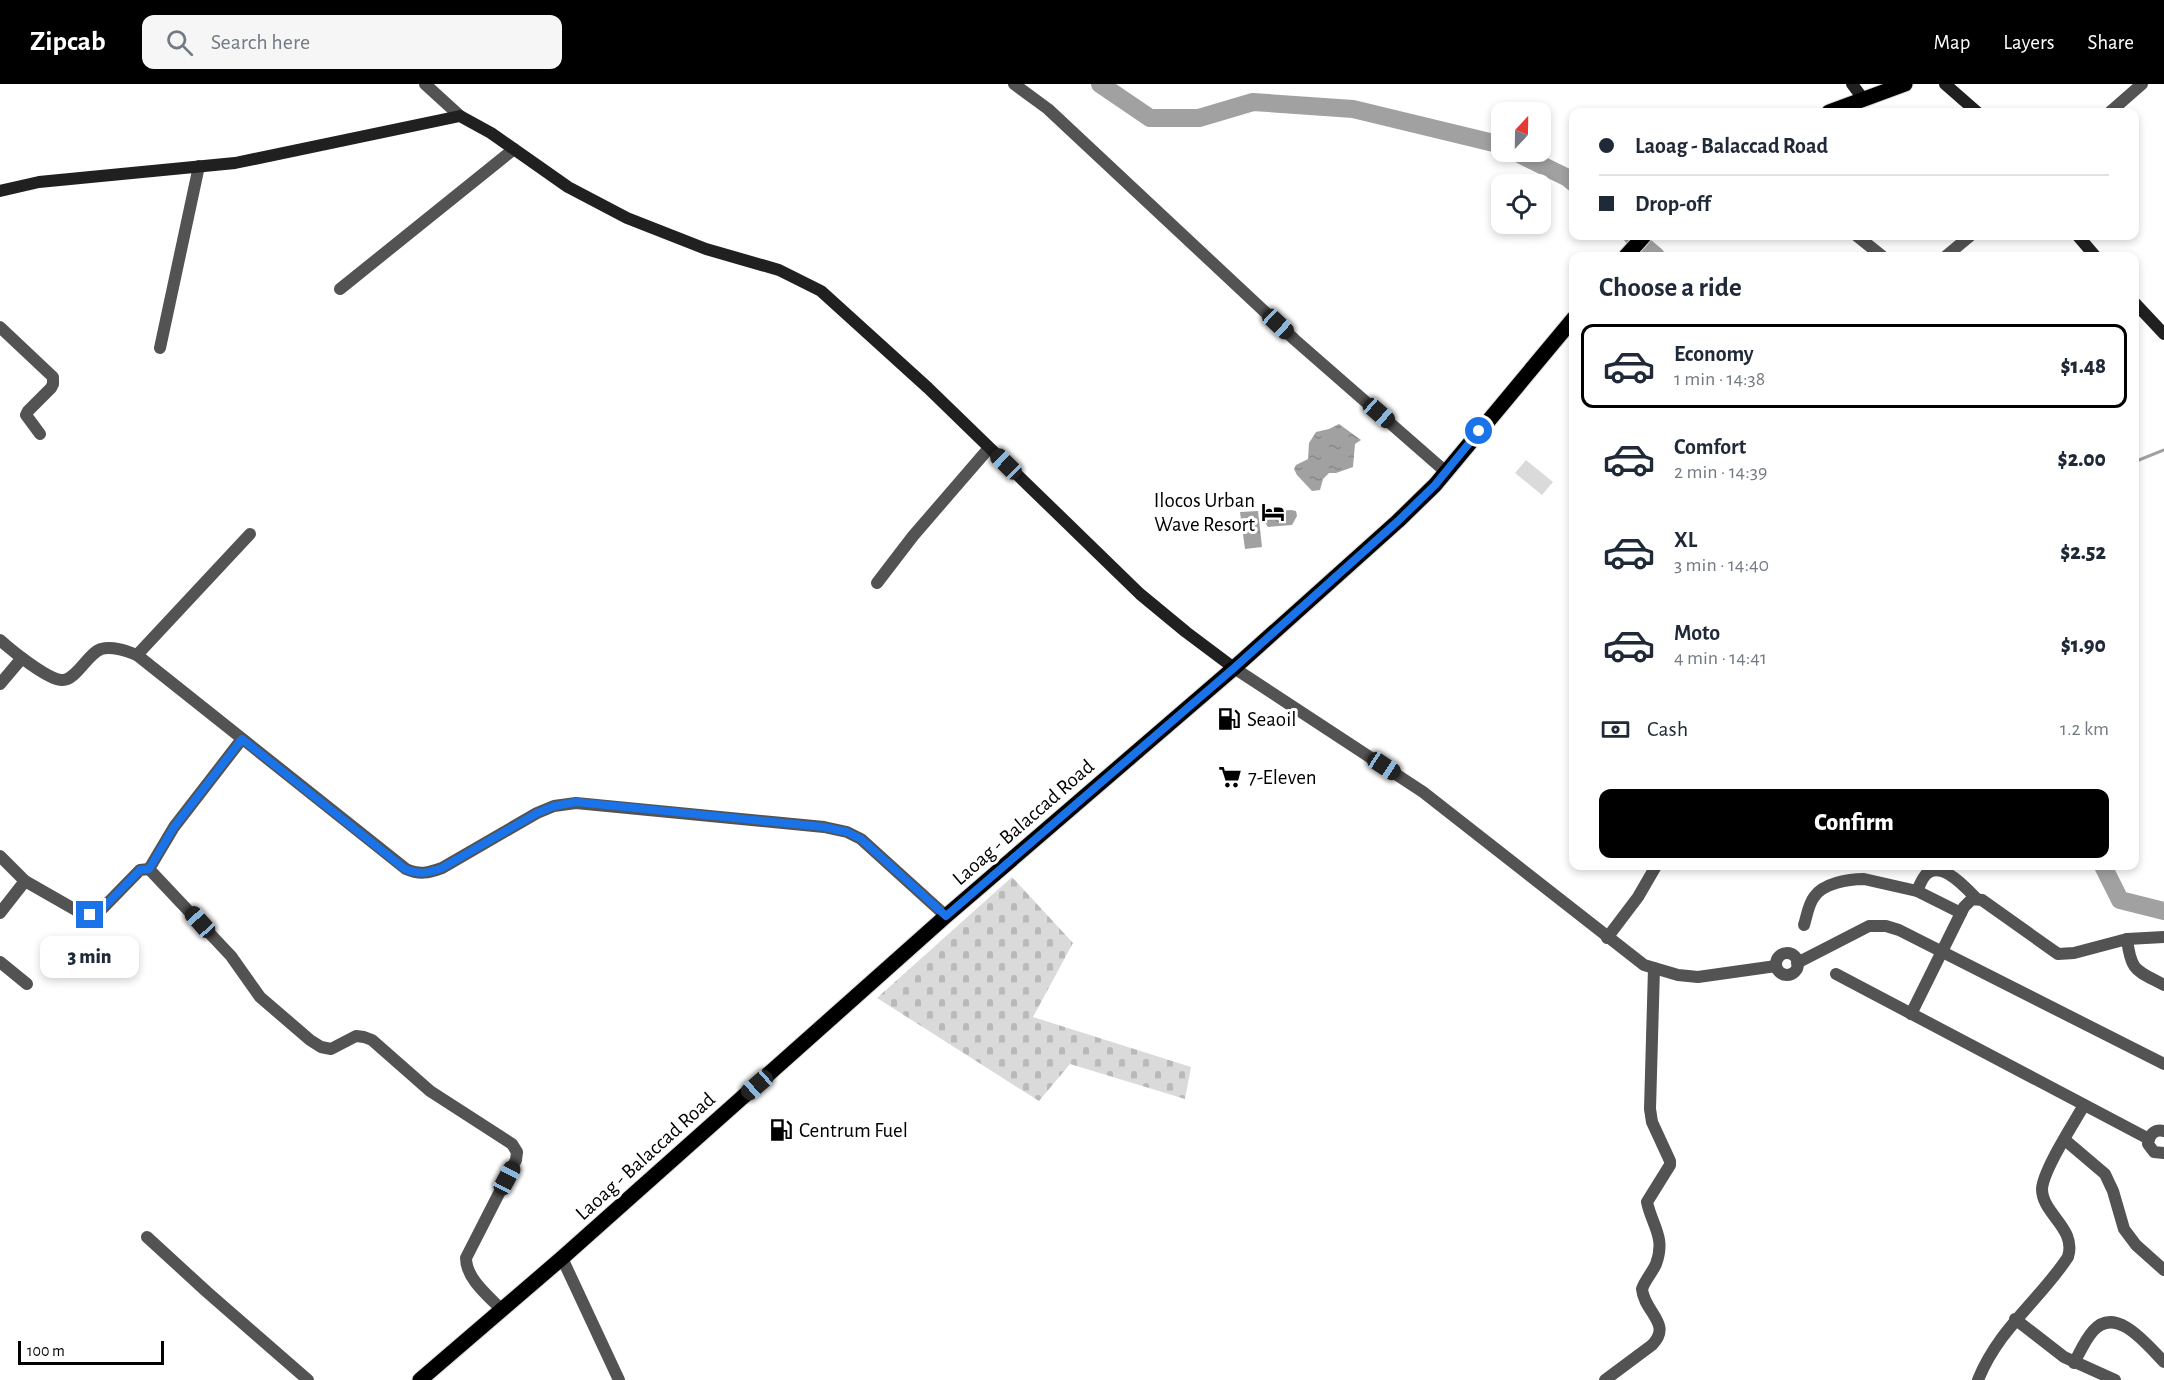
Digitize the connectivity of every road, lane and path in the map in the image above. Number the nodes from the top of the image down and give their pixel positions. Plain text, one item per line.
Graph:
1 (425, 84) edge
2 (1014, 84) edge
3 (1852, 84) edge
4 (1905, 84) edge
5 (1945, 84) edge
6 (2142, 84) edge
7 (1864, 100) junction
8 (1841, 108) edge
9 (1972, 108) edge
10 (2115, 108) edge
11 (460, 116) junction
12 (514, 149) junction
13 (199, 166) junction
14 (0, 191) edge
15 (1640, 240) edge
16 (1862, 240) edge
17 (1965, 240) edge
18 (2081, 240) edge
19 (1630, 252) edge
20 (1877, 252) edge
21 (1951, 252) edge
22 (2092, 252) edge
23 (340, 289) dead end
24 (2139, 307) edge
25 (1569, 324) edge
26 (0, 327) edge
27 (2164, 334) edge
28 (160, 348) dead end
29 (40, 434) dead end
30 (989, 448) junction
31 (1446, 472) junction
32 (250, 534) dead end
33 (878, 584) dead end
34 (0, 640) edge
35 (137, 655) junction
36 (22, 658) junction
37 (1234, 668) junction
38 (0, 684) edge
39 (242, 739) junction
40 (0, 856) edge
41 (149, 869) junction
42 (1654, 870) edge
43 (26, 881) junction
44 (1917, 891) junction
45 (1977, 899) junction
46 (1961, 913) junction
47 (0, 914) edge
48 (946, 916) junction
49 (1804, 925) dead end
50 (2164, 937) edge
51 (1607, 938) junction
52 (2127, 939) junction
53 (1942, 952) junction
54 (0, 962) edge
55 (1654, 968) junction
56 (1836, 974) dead end
57 (27, 984) dead end
58 (2164, 985) edge
59 (1911, 1014) junction
60 (2164, 1064) edge
61 (2084, 1105) junction
62 (2164, 1131) edge
63 (2149, 1139) junction
64 (2065, 1140) junction
65 (2164, 1153) edge
66 (147, 1237) dead end
67 (562, 1258) junction
68 (2164, 1270) edge
69 (501, 1309) junction
70 (2015, 1319) junction
71 (2164, 1362) edge
72 (2074, 1363) junction
73 (308, 1380) edge
74 (420, 1380) edge
75 (620, 1380) edge
76 (1605, 1380) edge
77 (1978, 1380) edge
78 (2115, 1380) edge

1 - 11 street
2 - 31 street
3 - 7 street
4 - 7 main road
5 - 9 street
6 - 10 street
7 - 8 main road
11 - 12 street
11 - 13 street
12 - 23 street
12 - 30 street
13 - 14 street
13 - 28 street
15 - 19 main road
16 - 20 street
17 - 21 street
18 - 22 street
24 - 27 street
25 - 31 main road, Laoag - Balaccad Road
26 - 29 street
30 - 33 street
30 - 37 street
31 - 37 main road, Laoag - Balaccad Road
32 - 35 street
34 - 36 street
35 - 36 street
35 - 39 street
36 - 38 street
37 - 48 main road, Laoag - Balaccad Road
37 - 51 street
39 - 41 street
39 - 48 street
40 - 43 street
41 - 43 street
41 - 69 street
42 - 51 street
43 - 47 street
44 - 45 street
44 - 46 street
44 - 49 street
45 - 46 street
45 - 52 street
46 - 53 street
48 - 67 main road, Laoag - Balaccad Road
50 - 52 street
51 - 55 street
52 - 58 street
53 - 55 street
53 - 59 street
53 - 60 street
54 - 57 street
55 - 76 street
56 - 59 street
59 - 61 street
61 - 63 street
61 - 64 street
62 - 63 street
63 - 65 street
64 - 68 street
64 - 70 street
66 - 73 street
67 - 69 main road, Laoag - Balaccad Road
67 - 75 street
69 - 74 main road, Laoag - Balaccad Road
70 - 72 street
70 - 77 street
71 - 72 street
72 - 78 street

